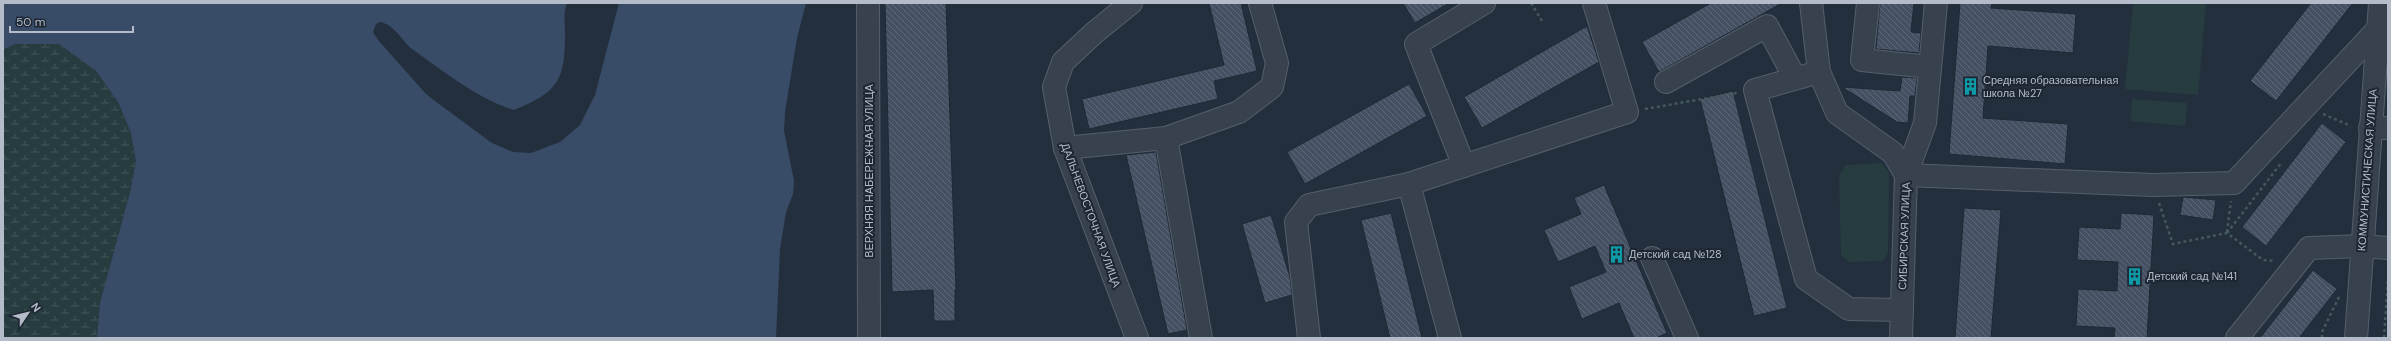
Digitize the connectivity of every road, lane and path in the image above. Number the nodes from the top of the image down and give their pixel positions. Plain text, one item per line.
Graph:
1 (868, 3) edge
2 (1131, 3) edge
3 (1260, 3) edge
4 (1484, 3) edge
5 (1531, 3) edge
6 (1594, 3) edge
7 (1811, 3) edge
8 (1868, 3) edge
9 (1936, 3) edge
10 (2380, 3) edge
11 (1542, 21) dead end
12 (2378, 29) junction
13 (1930, 67) junction
14 (1819, 72) junction
15 (1795, 78) junction
16 (1666, 82) dead end
17 (1755, 90) junction
18 (1627, 112) junction
19 (2320, 113) dead end
20 (2370, 127) edge
21 (1166, 138) junction
22 (1065, 148) junction
23 (2287, 156) dead end
24 (1464, 166) junction
25 (1906, 175) junction
26 (2234, 183) junction
27 (1409, 184) junction
28 (2154, 185) junction
29 (2227, 233) junction
30 (2361, 246) junction
31 (2388, 248) edge
32 (1652, 258) dead end
33 (2263, 260) dead end
34 (2388, 278) edge
35 (2341, 294) dead end
36 (1902, 310) junction
37 (869, 338) edge
38 (1137, 338) edge
39 (1201, 338) edge
40 (1309, 338) edge
41 (1450, 338) edge
42 (1687, 338) edge
43 (1901, 338) edge
44 (2236, 338) edge
45 (2322, 338) edge
46 (2356, 338) edge
47 (2384, 338) edge

1 - 37 street, ВЕРХНЯЯ НАБЕРЕЖНАЯ УЛИЦА
2 - 22 street, ДАЛЬНЕВОСТОЧНАЯ УЛИЦА
3 - 21 street
4 - 24 street
5 - 11 path
6 - 18 street
7 - 14 street, СИБИРСКАЯ УЛИЦА
8 - 13 street
9 - 13 street
10 - 12 street, КОММУНИСТИЧЕСКАЯ УЛИЦА
12 - 20 street, КОММУНИСТИЧЕСКАЯ УЛИЦА
12 - 26 street
13 - 25 street
14 - 15 street
14 - 25 street, СИБИРСКАЯ УЛИЦА
15 - 16 street
15 - 17 street
17 - 18 path
17 - 36 street
18 - 24 street
19 - 20 path
20 - 30 street, КОММУНИСТИЧЕСКАЯ УЛИЦА
21 - 22 street
21 - 39 street
22 - 38 street, ДАЛЬНЕВОСТОЧНАЯ УЛИЦА
23 - 29 path
24 - 27 street
25 - 28 street
25 - 36 street, СИБИРСКАЯ УЛИЦА
26 - 28 street
26 - 29 path
27 - 40 street
27 - 41 street
28 - 29 path
29 - 33 path
30 - 31 street
30 - 44 street
30 - 46 street, КОММУНИСТИЧЕСКАЯ УЛИЦА
32 - 42 street
34 - 47 path
35 - 45 path
36 - 43 street, СИБИРСКАЯ УЛИЦА

